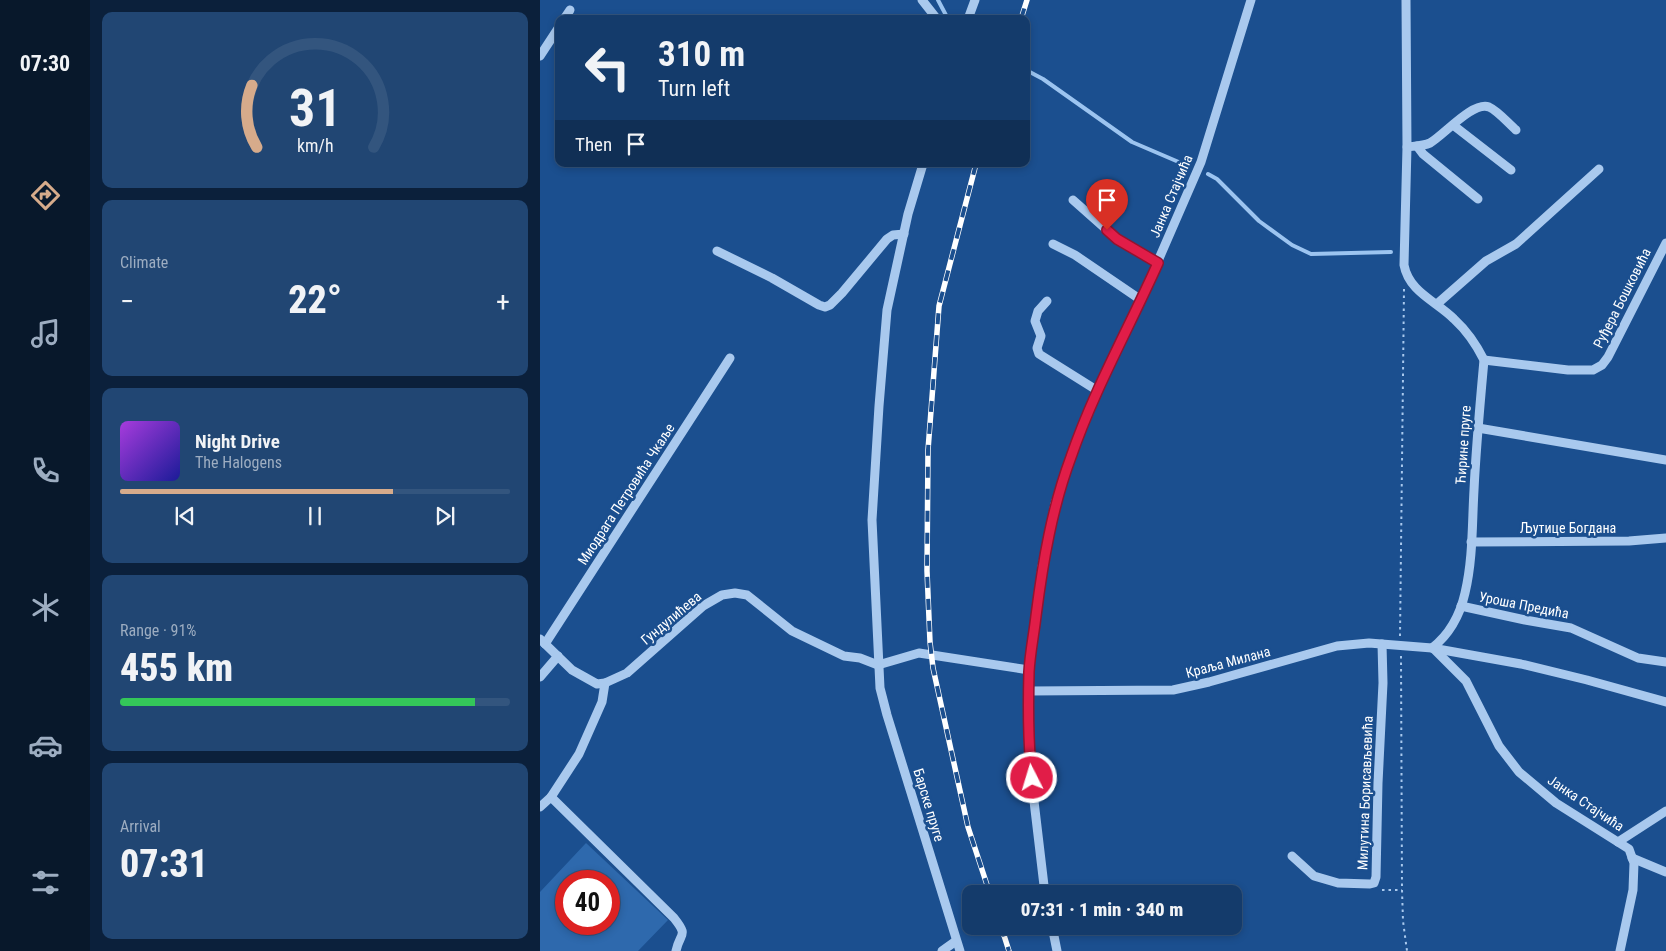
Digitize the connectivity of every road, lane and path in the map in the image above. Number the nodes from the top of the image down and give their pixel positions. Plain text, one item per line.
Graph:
1 (922, 0) edge
2 (975, 0) edge
3 (1251, 0) edge
4 (1406, 0) edge
5 (570, 10) dead end
6 (567, 15) edge
7 (934, 15) edge
8 (969, 15) edge
9 (555, 33) edge
10 (540, 56) edge
11 (1453, 125) junction
12 (1516, 130) dead end
13 (1417, 146) junction
14 (1407, 147) junction
15 (921, 167) edge
16 (1600, 169) dead end
17 (1510, 170) dead end
18 (1478, 199) dead end
19 (1073, 200) dead end
20 (904, 234) junction
21 (1666, 243) edge
22 (1053, 244) dead end
23 (717, 251) dead end
24 (1158, 263) junction
25 (1404, 285) dead end
26 (1141, 300) junction
27 (1046, 301) dead end
28 (1438, 304) junction
29 (730, 358) dead end
30 (1484, 360) junction
31 (1098, 391) junction
32 (1478, 428) junction
33 (1666, 460) edge
34 (1666, 538) edge
35 (1471, 542) junction
36 (1461, 606) junction
37 (543, 641) edge
38 (1382, 644) junction
39 (1401, 646) junction
40 (1432, 648) junction
41 (558, 656) junction
42 (1666, 662) edge
43 (878, 665) junction
44 (1029, 670) junction
45 (540, 677) edge
46 (605, 683) junction
47 (1029, 691) junction
48 (1666, 702) edge
49 (551, 796) junction
50 (540, 807) edge
51 (1666, 811) edge
52 (1618, 842) junction
53 (1292, 856) dead end
54 (1632, 858) junction
55 (1666, 872) edge
56 (1374, 882) junction
57 (1044, 885) edge
58 (1402, 890) junction
59 (1054, 935) edge
60 (956, 941) junction
61 (676, 951) edge
62 (942, 951) edge
63 (960, 951) edge
64 (1057, 951) edge
65 (1407, 951) edge
66 (1620, 951) edge

1 - 7 street
2 - 8 street
3 - 24 street, Јанка Стајчића
4 - 14 street
5 - 6 street
9 - 10 street
11 - 12 street
11 - 13 street
11 - 17 street
13 - 14 street
13 - 18 street
14 - 28 street
15 - 20 street, Барске пруге
16 - 28 street
19 - 24 street
20 - 23 street
20 - 43 street, Барске пруге
21 - 30 street, Руђера Бошковића
22 - 26 street
24 - 26 street, Јанка Стајчића
25 - 39 path
26 - 31 street, Јанка Стајчића
27 - 31 street
28 - 30 street
29 - 37 street, Миодрага Петровића Чкаље
30 - 32 street, Ћирине пруге
31 - 44 street, Јанка Стајчића
32 - 33 street
32 - 35 street, Ћирине пруге
34 - 35 street, Љутице Богдана
35 - 36 street, Ћирине пруге
36 - 40 street, Ћирине пруге
36 - 42 street, Уроша Предића
37 - 41 street
38 - 39 street, Краља Милана
38 - 47 street, Краља Милана
38 - 56 street, Милутина Борисављевића
39 - 40 street, Краља Милана
39 - 58 path
40 - 48 street, Краља Милана
40 - 52 street, Јанка Стајчића
41 - 45 street
41 - 46 street
43 - 44 street
43 - 46 street, Гундулићева
43 - 60 street, Барске пруге
44 - 47 street, Јанка Стајчића
46 - 49 street
47 - 57 street, Јанка Стајчића
49 - 50 street
49 - 61 street
51 - 52 street
52 - 54 street, Јанка Стајчића
53 - 56 street, Милутина Борисављевића
54 - 55 street
54 - 66 street
56 - 58 path
58 - 65 path
59 - 64 street
60 - 62 street
60 - 63 street, Барске пруге

